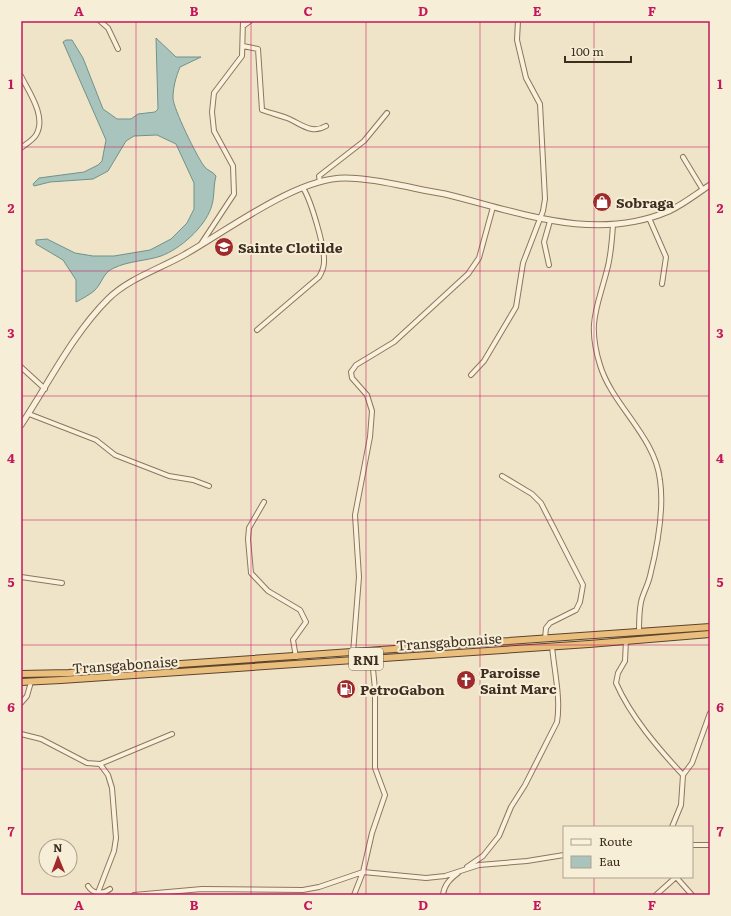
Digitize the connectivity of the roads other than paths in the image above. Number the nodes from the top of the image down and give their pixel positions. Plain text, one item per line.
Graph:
1 (100, 21) edge
2 (243, 21) edge
3 (250, 21) edge
4 (518, 21) edge
5 (243, 26) junction
6 (244, 46) junction
7 (118, 50) dead end
8 (21, 76) edge
9 (387, 113) dead end
10 (326, 126) dead end
11 (21, 148) edge
12 (683, 158) dead end
13 (320, 182) junction
14 (710, 185) edge
15 (303, 188) junction
16 (703, 190) junction
17 (493, 207) junction
18 (649, 218) junction
19 (540, 219) junction
20 (550, 221) junction
21 (613, 225) junction
22 (201, 245) junction
23 (550, 265) dead end
24 (662, 284) dead end
25 (257, 330) dead end
26 (21, 367) edge
27 (471, 375) dead end
28 (45, 389) junction
29 (28, 414) junction
30 (21, 425) edge
31 (502, 476) dead end
32 (208, 486) dead end
33 (264, 502) dead end
34 (21, 578) edge
35 (62, 583) dead end
36 (710, 627) edge
37 (639, 632) junction
38 (710, 634) edge
39 (545, 639) junction
40 (626, 640) junction
41 (552, 646) junction
42 (353, 653) junction
43 (296, 657) junction
44 (372, 659) junction
45 (21, 674) edge
46 (21, 682) edge
47 (31, 682) junction
48 (21, 703) edge
49 (710, 713) edge
50 (21, 734) edge
51 (172, 734) dead end
52 (100, 764) junction
53 (683, 775) junction
54 (672, 826) edge
55 (693, 845) edge
56 (710, 845) edge
57 (563, 855) edge
58 (463, 870) junction
59 (363, 872) junction
60 (675, 878) edge
61 (677, 878) edge
62 (88, 886) dead end
63 (110, 889) dead end
64 (98, 894) edge
65 (134, 895) edge
66 (354, 895) edge
67 (443, 895) edge
68 (656, 895) edge
69 (692, 895) edge

1 - 7 street
2 - 5 street
3 - 5 street
4 - 19 street
5 - 6 street
6 - 10 street
6 - 22 street
8 - 11 street
9 - 13 street
12 - 16 street
13 - 15 street
13 - 17 street
14 - 16 street
15 - 22 street
15 - 25 street
16 - 18 street
17 - 19 street
17 - 42 street
18 - 21 street
18 - 24 street
19 - 20 street
19 - 27 street
20 - 21 street
20 - 23 street
21 - 37 street
22 - 28 street
26 - 28 street
28 - 29 street
29 - 30 street
29 - 32 street
31 - 39 street
33 - 43 street
34 - 35 street
36 - 37 highway, Transgabonaise / RN1
37 - 39 highway, Transgabonaise / RN1
38 - 40 highway, Transgabonaise / RN1
39 - 42 highway, Transgabonaise / RN1
40 - 41 highway, Transgabonaise / RN1
40 - 53 street
41 - 44 highway, Transgabonaise / RN1
41 - 58 street
42 - 43 highway, Transgabonaise / RN1
43 - 45 highway, Transgabonaise / RN1
44 - 47 highway, Transgabonaise / RN1
44 - 59 street
46 - 47 highway, Transgabonaise / RN1
47 - 48 street
49 - 53 street
50 - 52 street
51 - 52 street
52 - 64 street
53 - 54 street
55 - 56 street
57 - 58 street
58 - 59 street
58 - 67 street
59 - 65 street
59 - 66 street
60 - 68 street
61 - 69 street
62 - 64 street
63 - 64 street

